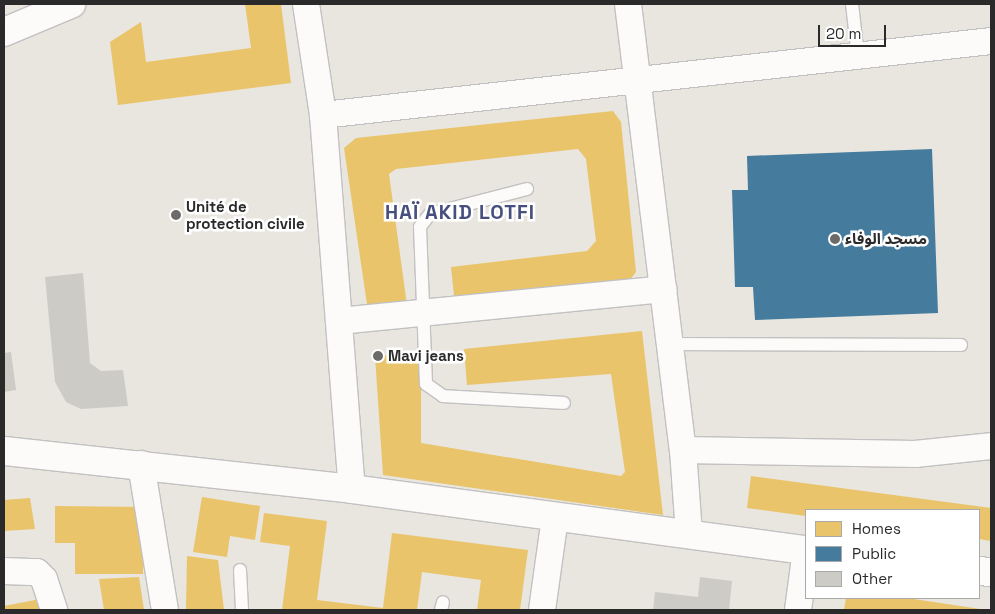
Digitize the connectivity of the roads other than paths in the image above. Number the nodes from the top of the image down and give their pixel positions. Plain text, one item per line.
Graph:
1 (306, 4) edge
2 (628, 4) edge
3 (852, 4) edge
4 (61, 5) edge
5 (4, 32) edge
6 (991, 41) edge
7 (858, 56) junction
8 (638, 82) junction
9 (323, 115) junction
10 (527, 189) dead end
11 (663, 289) junction
12 (422, 313) junction
13 (339, 321) junction
14 (670, 344) junction
15 (961, 345) dead end
16 (564, 403) dead end
17 (991, 446) edge
18 (683, 450) junction
19 (4, 451) edge
20 (141, 464) junction
21 (352, 489) junction
22 (555, 518) junction
23 (688, 534) junction
24 (805, 550) edge
25 (805, 558) edge
26 (240, 570) dead end
27 (4, 571) edge
28 (54, 610) edge
29 (165, 610) edge
30 (242, 610) edge
31 (542, 610) edge
32 (798, 610) edge

1 - 9 street
2 - 8 street
3 - 7 lane
4 - 5 main road
6 - 7 street
7 - 8 street
8 - 9 street
8 - 11 street
9 - 13 street
10 - 12 lane
11 - 12 street
11 - 14 street
12 - 13 street
12 - 16 lane
13 - 21 street
14 - 15 lane
14 - 18 street
17 - 18 street
18 - 23 street
19 - 20 main road
20 - 21 main road
20 - 29 street
21 - 22 main road
22 - 23 main road
22 - 31 street
23 - 24 main road
25 - 32 street
26 - 30 lane
27 - 28 street

